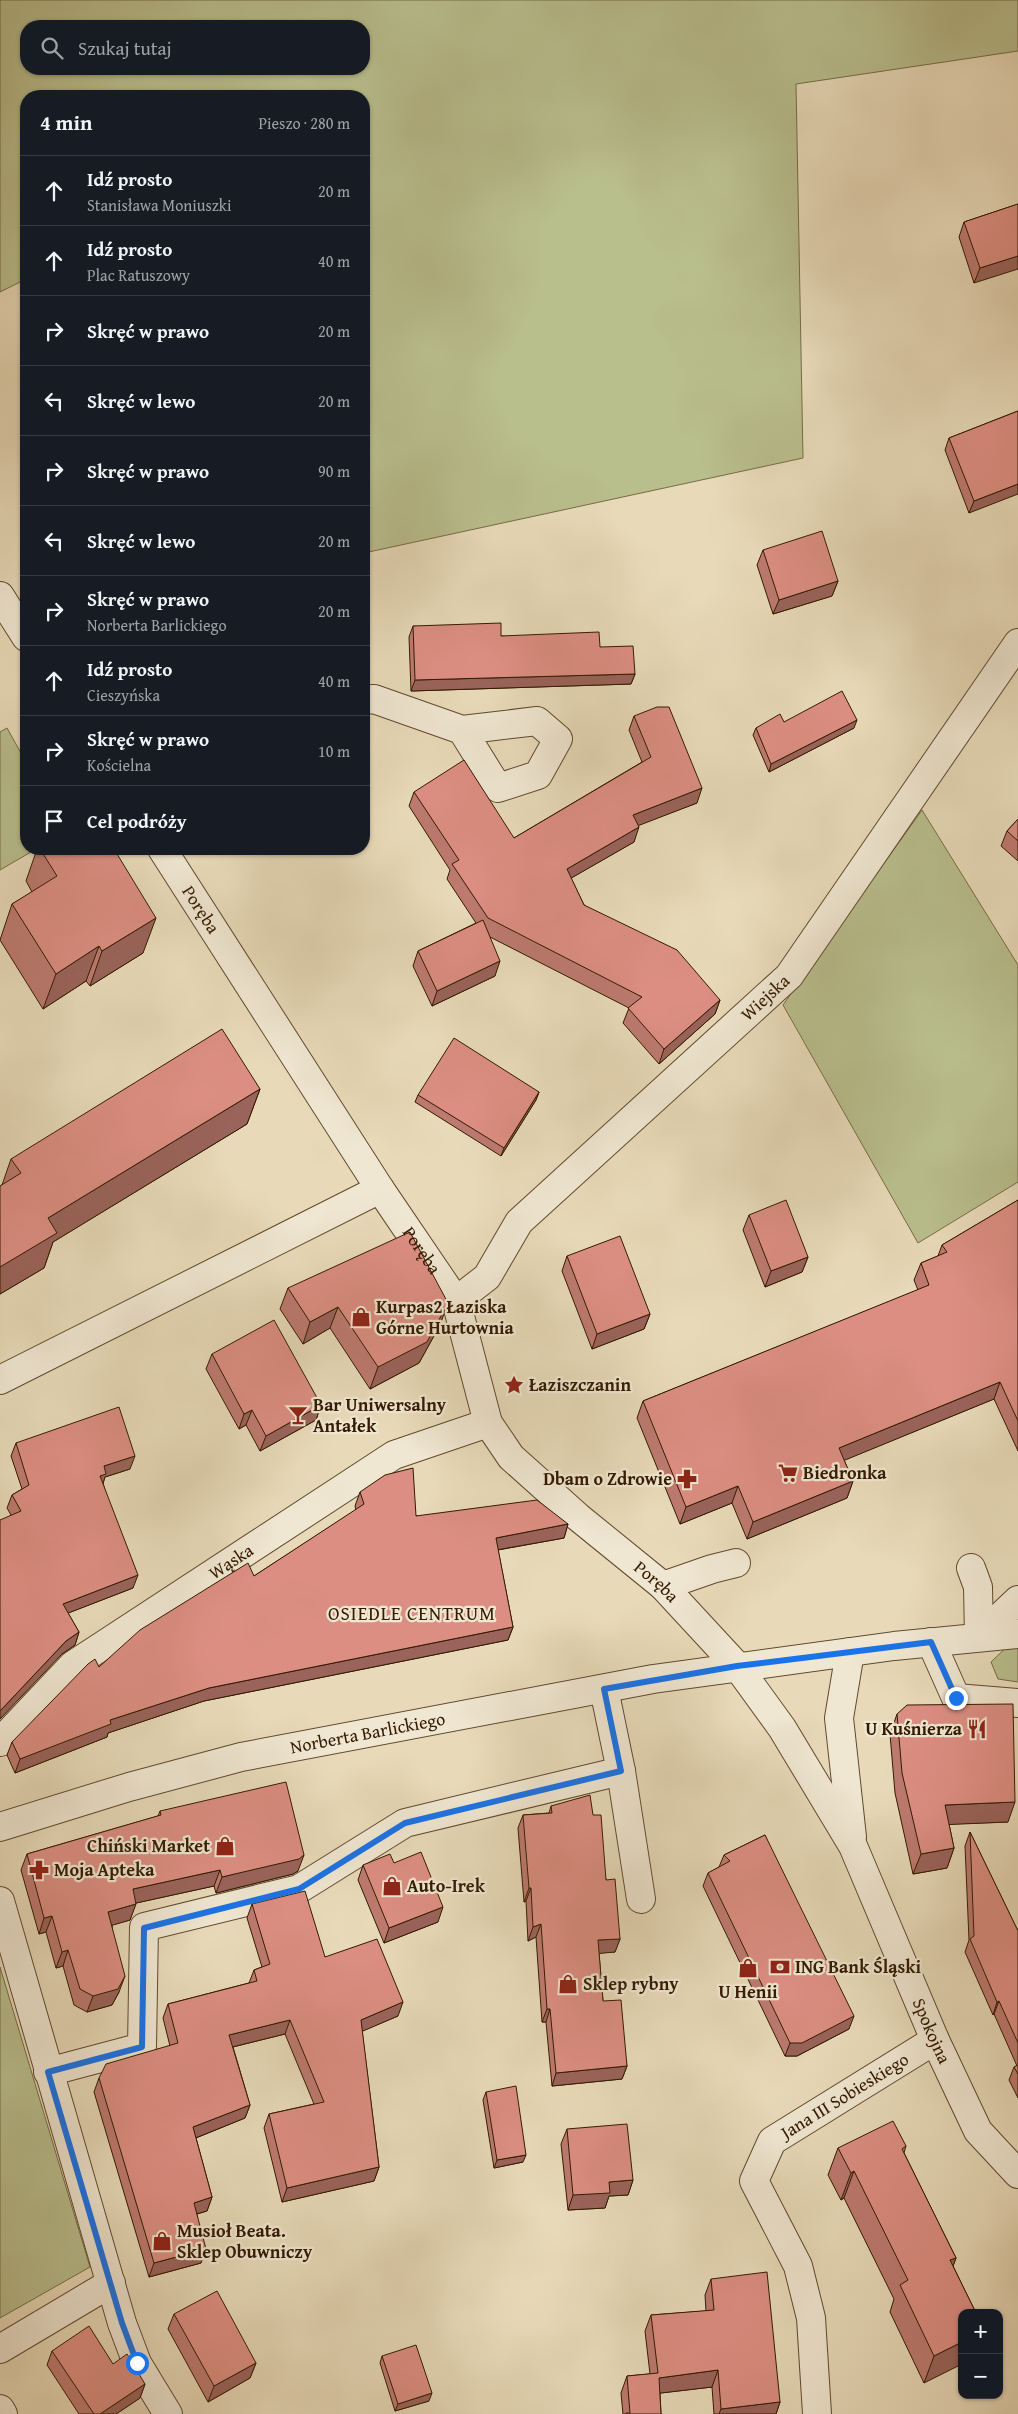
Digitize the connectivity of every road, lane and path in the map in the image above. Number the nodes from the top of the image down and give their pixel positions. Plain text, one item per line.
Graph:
1 (0, 596) edge
2 (20, 628) edge
3 (1018, 643) edge
4 (370, 699) edge
5 (462, 730) dead end
6 (166, 855) edge
7 (380, 1189) junction
8 (456, 1301) junction
9 (0, 1380) edge
10 (488, 1422) junction
11 (736, 1563) dead end
12 (971, 1568) dead end
13 (662, 1586) junction
14 (1018, 1600) edge
15 (1018, 1634) edge
16 (978, 1637) junction
17 (931, 1642) junction
18 (850, 1652) junction
19 (737, 1666) junction
20 (604, 1689) junction
21 (1018, 1703) edge
22 (0, 1742) edge
23 (621, 1771) junction
24 (2, 1828) edge
25 (853, 1846) junction
26 (641, 1899) dead end
27 (0, 1901) edge
28 (935, 2040) junction
29 (48, 2072) junction
30 (1018, 2174) edge
31 (111, 2283) junction
32 (0, 2349) edge
33 (0, 2409) edge
34 (3, 2414) edge
35 (168, 2414) edge
36 (818, 2414) edge

1 - 2 street
3 - 8 street, Wiejska
4 - 5 street
6 - 7 street, Poręba
7 - 8 street, Poręba
7 - 9 street
8 - 10 street, Poręba
10 - 13 street, Poręba
10 - 22 street, Wąska
11 - 13 street
12 - 16 street
13 - 19 street, Poręba
14 - 16 street
15 - 16 street, Norberta Barlickiego
16 - 17 street, Norberta Barlickiego
17 - 18 street, Norberta Barlickiego
17 - 21 street
18 - 19 street, Norberta Barlickiego
18 - 25 street, Spokojna
19 - 20 street, Norberta Barlickiego
19 - 25 street, Spokojna
20 - 23 street
20 - 24 street, Norberta Barlickiego
23 - 26 street
23 - 29 street
25 - 28 street, Spokojna
27 - 29 street
28 - 30 street, Spokojna
28 - 36 street, Jana III Sobieskiego
29 - 31 street
31 - 32 street
31 - 35 street
33 - 34 street

